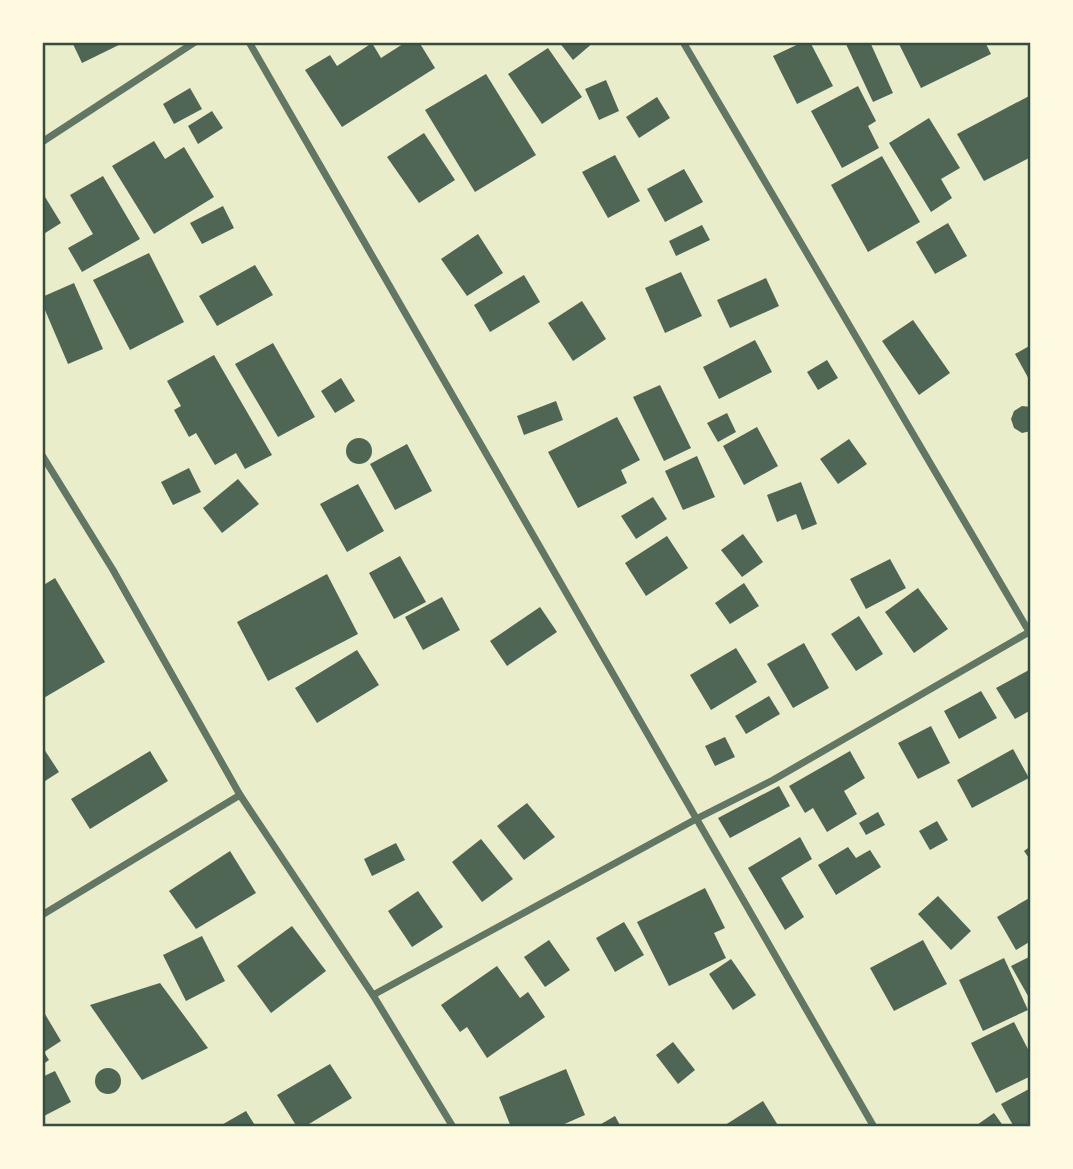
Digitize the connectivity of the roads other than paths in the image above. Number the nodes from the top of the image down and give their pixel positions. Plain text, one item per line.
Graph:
1 (195, 42) edge
2 (249, 42) edge
3 (683, 42) edge
4 (42, 142) edge
5 (42, 455) edge
6 (1030, 633) edge
7 (240, 794) junction
8 (698, 818) junction
9 (42, 915) edge
10 (373, 996) junction
11 (453, 1127) edge
12 (874, 1127) edge

1 - 4 street
2 - 8 street
3 - 6 street
5 - 7 street
6 - 8 street
7 - 9 street
7 - 10 street
8 - 10 street
8 - 12 street
10 - 11 street

